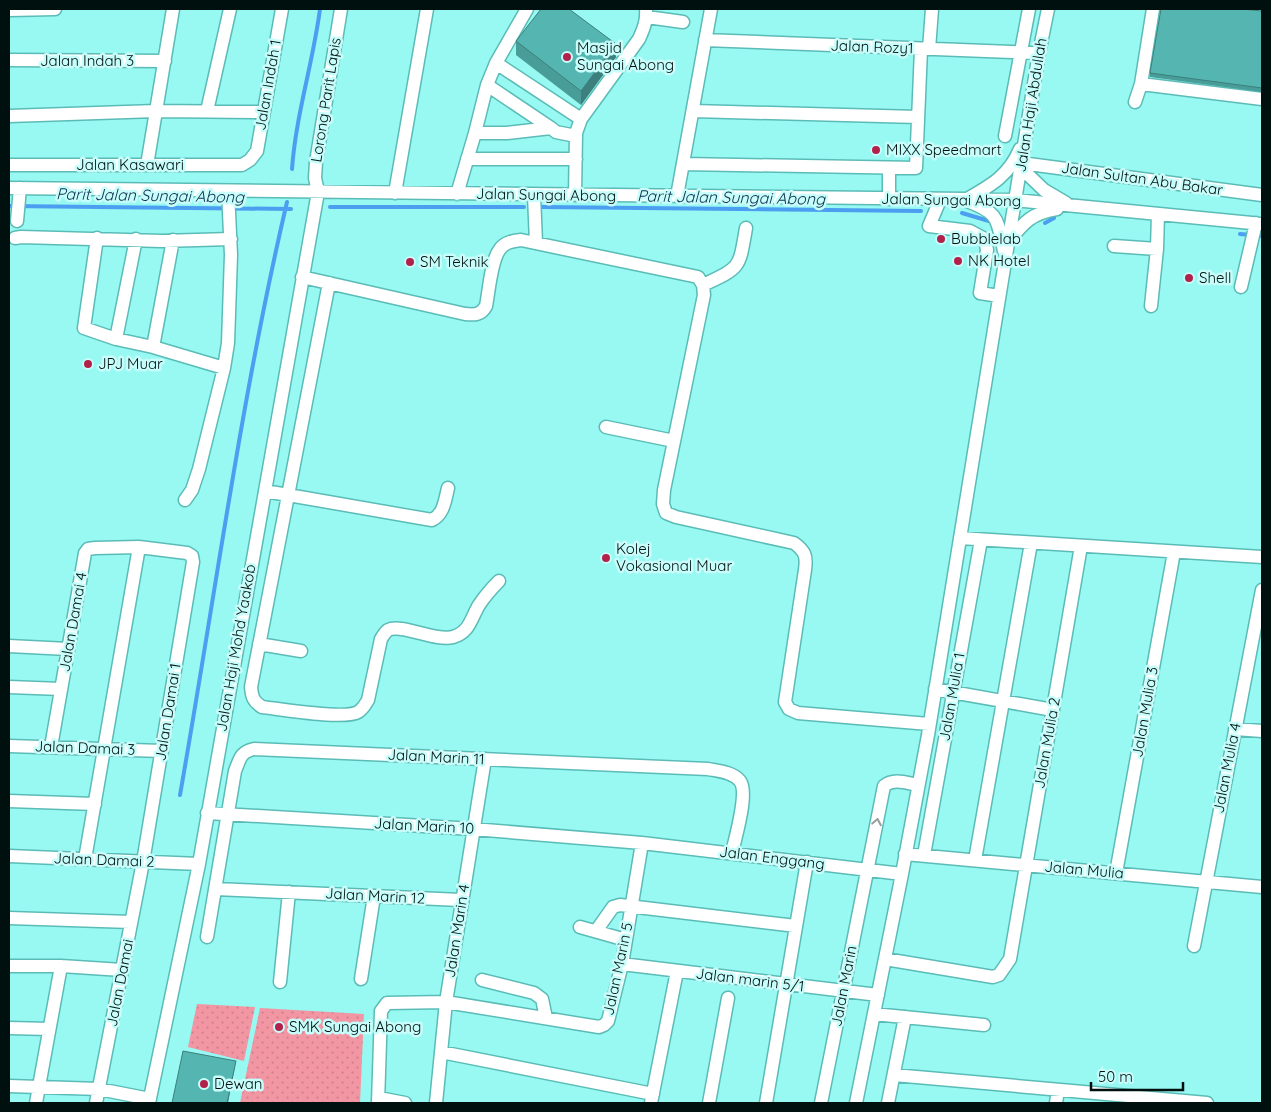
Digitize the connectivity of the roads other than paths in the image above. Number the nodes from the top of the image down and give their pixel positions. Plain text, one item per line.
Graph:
1 (55, 9) edge
2 (173, 9) edge
3 (230, 9) edge
4 (282, 9) edge
5 (341, 9) edge
6 (426, 9) edge
7 (527, 9) edge
8 (711, 9) edge
9 (932, 9) edge
10 (1029, 9) edge
11 (1048, 9) edge
12 (1153, 9) edge
13 (9, 10) edge
14 (646, 13) edge
15 (683, 22) dead end
16 (705, 40) junction
17 (925, 49) junction
18 (1021, 53) junction
19 (1039, 53) junction
20 (9, 60) edge
21 (165, 61) junction
22 (496, 63) junction
23 (1141, 84) junction
24 (487, 85) junction
25 (1262, 99) edge
26 (1135, 102) dead end
27 (693, 110) junction
28 (156, 111) junction
29 (207, 111) junction
30 (264, 112) junction
31 (9, 116) edge
32 (918, 117) junction
33 (581, 119) junction
34 (550, 128) junction
35 (475, 133) junction
36 (576, 136) junction
37 (1004, 136) dead end
38 (1025, 136) junction
39 (467, 159) junction
40 (576, 159) junction
41 (250, 160) joint
42 (684, 164) junction
43 (9, 165) edge
44 (147, 165) junction
45 (1021, 165) junction
46 (890, 168) junction
47 (14, 188) edge
48 (318, 192) junction
49 (395, 193) junction
50 (457, 194) junction
51 (534, 195) junction
52 (575, 195) junction
53 (228, 196) junction
54 (677, 196) junction
55 (1262, 196) edge
56 (889, 199) junction
57 (964, 199) junction
58 (940, 200) junction
59 (1015, 200) junction
60 (1074, 206) junction
61 (1158, 214) junction
62 (17, 221) dead end
63 (1259, 224) edge
64 (746, 228) dead end
65 (15, 238) dead end
66 (97, 238) junction
67 (231, 239) junction
68 (136, 240) junction
69 (173, 240) junction
70 (1009, 242) junction
71 (536, 243) junction
72 (1114, 246) dead end
73 (1157, 249) junction
74 (1006, 258) junction
75 (302, 277) junction
76 (329, 283) junction
77 (703, 284) junction
78 (1241, 287) dead end
79 (999, 296) junction
80 (1151, 306) dead end
81 (116, 339) junction
82 (153, 347) junction
83 (224, 368) junction
84 (606, 427) dead end
85 (674, 442) junction
86 (448, 488) dead end
87 (265, 491) junction
88 (288, 495) junction
89 (185, 500) dead end
90 (960, 538) junction
91 (981, 540) junction
92 (1031, 543) junction
93 (1081, 546) junction
94 (139, 547) junction
95 (1174, 552) junction
96 (1262, 557) edge
97 (499, 582) dead end
98 (1262, 590) edge
99 (259, 644) junction
100 (9, 646) edge
101 (68, 648) junction
102 (301, 651) dead end
103 (9, 688) edge
104 (61, 689) junction
105 (935, 690) junction
106 (954, 692) junction
107 (1003, 701) junction
108 (1053, 710) junction
109 (929, 724) junction
110 (1235, 729) junction
111 (1262, 731) edge
112 (9, 746) edge
113 (50, 747) junction
114 (105, 749) junction
115 (162, 751) junction
116 (484, 759) junction
117 (918, 785) junction
118 (9, 801) edge
119 (95, 804) junction
120 (207, 813) junction
121 (228, 815) junction
122 (473, 829) junction
123 (642, 843) junction
124 (732, 853) junction
125 (906, 854) junction
126 (924, 855) junction
127 (9, 856) edge
128 (86, 859) junction
129 (975, 860) junction
130 (149, 862) junction
131 (807, 862) junction
132 (199, 864) junction
133 (1026, 865) junction
134 (868, 870) junction
135 (1116, 873) junction
136 (902, 874) junction
137 (1205, 881) junction
138 (1262, 887) edge
139 (215, 889) junction
140 (289, 892) junction
141 (374, 896) junction
142 (461, 900) junction
143 (632, 905) junction
144 (9, 918) edge
145 (131, 922) junction
146 (796, 926) junction
147 (580, 927) dead end
148 (596, 932) junction
149 (207, 937) dead end
150 (626, 940) junction
151 (1194, 946) dead end
152 (885, 959) junction
153 (622, 964) junction
154 (9, 966) edge
155 (61, 966) junction
156 (122, 970) junction
157 (677, 971) junction
158 (361, 979) dead end
159 (482, 980) dead end
160 (280, 982) dead end
161 (787, 984) junction
162 (843, 991) junction
163 (878, 995) junction
164 (728, 998) dead end
165 (446, 1002) junction
166 (874, 1014) junction
167 (905, 1017) junction
168 (546, 1018) junction
169 (984, 1025) dead end
170 (9, 1028) edge
171 (49, 1030) junction
172 (441, 1052) junction
173 (894, 1075) junction
174 (9, 1086) edge
175 (38, 1087) junction
176 (99, 1089) junction
177 (1058, 1090) junction
178 (652, 1099) edge
179 (150, 1101) edge
180 (378, 1101) edge
181 (36, 1103) edge
182 (96, 1103) edge
183 (405, 1103) edge
184 (436, 1103) edge
185 (709, 1103) edge
186 (766, 1103) edge
187 (821, 1103) edge
188 (856, 1103) edge
189 (888, 1103) edge
190 (1056, 1103) edge
191 (1207, 1103) edge

1 - 13 street
2 - 21 street
3 - 29 street
4 - 30 street, Jalan Indah 1
5 - 48 street, Lorong Parit Lapis
6 - 49 street
7 - 22 street
8 - 16 street
9 - 17 street
10 - 18 street
11 - 19 street, Jalan Haji Abdullah
12 - 23 street
14 - 15 street
14 - 33 street
16 - 17 street, Jalan Rozy1
16 - 27 street
17 - 18 street, Jalan Rozy1
17 - 32 street
18 - 19 street, Jalan Rozy1
18 - 37 street
19 - 38 street, Jalan Haji Abdullah
20 - 21 street, Jalan Indah 3
21 - 28 street
22 - 24 street
22 - 33 street
23 - 25 street
23 - 26 street
24 - 34 street
24 - 35 street
27 - 32 street
27 - 42 street
28 - 29 street
28 - 31 street
28 - 44 street
29 - 30 street
30 - 41 street, Jalan Indah 1
32 - 46 street
33 - 36 street
34 - 35 street
34 - 36 street
35 - 39 street
36 - 40 street
38 - 45 street, Jalan Haji Abdullah
38 - 57 street
39 - 40 street
39 - 50 street
40 - 52 street
41 - 44 street, Jalan Kasawari
42 - 46 street
42 - 54 street
43 - 44 street, Jalan Kasawari
45 - 55 street, Jalan Sultan Abu Bakar
45 - 59 street, Jalan Haji Abdullah
45 - 60 street
46 - 56 street
47 - 53 street, Jalan Sungai Abong
47 - 62 street
48 - 49 street, Jalan Sungai Abong
48 - 53 street, Jalan Sungai Abong
48 - 75 street, Jalan Haji Mohd Yaakob
49 - 50 street, Jalan Sungai Abong
50 - 51 street, Jalan Sungai Abong
51 - 52 street, Jalan Sungai Abong
51 - 71 street
52 - 54 street, Jalan Sungai Abong
53 - 67 street
54 - 56 street, Jalan Sungai Abong
56 - 58 street, Jalan Sungai Abong
57 - 58 street, Jalan Sungai Abong
57 - 59 street, Jalan Sungai Abong
57 - 74 street
58 - 79 street
59 - 60 street, Jalan Sungai Abong
59 - 70 street, Jalan Haji Abdullah
60 - 61 street, Jalan Sungai Abong
60 - 70 street
61 - 63 street, Jalan Sungai Abong
61 - 73 street
63 - 78 street
64 - 77 street
65 - 66 street
66 - 68 street
66 - 81 street
67 - 69 street
67 - 83 street
68 - 69 street
68 - 81 street
69 - 82 street
70 - 74 street, Jalan Haji Abdullah
71 - 76 street
71 - 77 street
72 - 73 street
73 - 80 street
74 - 79 street, Jalan Haji Abdullah
75 - 76 street
75 - 87 street, Jalan Haji Mohd Yaakob
76 - 88 street
77 - 85 street
79 - 90 street, Jalan Haji Abdullah
81 - 82 street
82 - 83 street
83 - 89 street
84 - 85 street
85 - 109 street
86 - 88 street
87 - 88 street
87 - 120 street, Jalan Haji Mohd Yaakob
88 - 99 street
90 - 91 street
90 - 105 street, Jalan Haji Abdullah
91 - 92 street
91 - 106 street, Jalan Mulia 1
92 - 93 street
92 - 107 street
93 - 95 street
93 - 108 street, Jalan Mulia 2
94 - 101 street, Jalan Damai 4
94 - 114 street
94 - 115 street, Jalan Damai 1
95 - 96 street
95 - 135 street, Jalan Mulia 3
97 - 99 street
98 - 110 street, Jalan Mulia 4
99 - 102 street
100 - 101 street
101 - 104 street, Jalan Damai 4
103 - 104 street
104 - 113 street, Jalan Damai 4
105 - 106 street
105 - 109 street, Jalan Haji Abdullah
106 - 107 street
106 - 126 street, Jalan Mulia 1
107 - 108 street
107 - 129 street
108 - 133 street, Jalan Mulia 2
109 - 117 street, Jalan Haji Abdullah
110 - 111 street
110 - 137 street, Jalan Mulia 4
112 - 113 street, Jalan Damai 3
113 - 114 street, Jalan Damai 3
114 - 115 street, Jalan Damai 3
114 - 119 street
115 - 130 street, Jalan Damai 1
116 - 121 street, Jalan Marin 11
116 - 122 street, Jalan Marin 4
116 - 124 street, Jalan Marin 11
117 - 125 street, Jalan Haji Abdullah
134 -> 117 street, Jalan Marin
118 - 119 street
119 - 128 street
120 - 121 street, Jalan Marin 10
120 - 132 street, Jalan Haji Mohd Yaakob
121 - 122 street, Jalan Marin 10
121 - 139 street, Jalan Marin 11
122 - 123 street, Jalan Marin 10
122 - 142 street, Jalan Marin 4
123 - 124 street, Jalan Enggang
123 - 143 street, Jalan Marin 5
124 - 131 street, Jalan Enggang
125 - 126 street, Jalan Mulia
125 - 136 street, Jalan Haji Abdullah
126 - 129 street, Jalan Mulia
127 - 128 street, Jalan Damai 2
128 - 130 street, Jalan Damai 2
129 - 133 street, Jalan Mulia
130 - 132 street, Jalan Damai 2
130 - 145 street, Jalan Damai
131 - 134 street, Jalan Enggang
131 - 146 street
132 - 179 street, Jalan Haji Mohd Yaakob
133 - 135 street, Jalan Mulia
133 - 152 street, Jalan Mulia 2
134 - 136 street, Jalan Enggang
134 - 162 street, Jalan Marin
135 - 137 street, Jalan Mulia
136 - 152 street, Jalan Haji Abdullah
137 - 138 street, Jalan Mulia
137 - 151 street, Jalan Mulia 4
139 - 140 street, Jalan Marin 12
139 - 149 street, Jalan Marin 11
140 - 141 street, Jalan Marin 12
140 - 160 street
141 - 142 street, Jalan Marin 12
141 - 158 street
142 - 165 street, Jalan Marin 4
143 - 146 street
143 - 148 street
143 - 150 street, Jalan Marin 5
144 - 145 street
145 - 156 street, Jalan Damai
146 - 161 street
147 - 148 street
148 - 150 street
150 - 153 street, Jalan Marin 5
152 - 163 street, Jalan Haji Abdullah
153 - 157 street, Jalan marin 5/1
153 - 168 street, Jalan Marin 5
154 - 155 street
155 - 156 street
155 - 171 street
156 - 176 street, Jalan Damai
157 - 161 street, Jalan marin 5/1
157 - 178 street
159 - 168 street
161 - 162 street, Jalan marin 5/1
161 - 186 street
162 - 163 street, Jalan marin 5/1
162 - 187 street, Jalan Marin
163 - 166 street, Jalan Haji Abdullah
164 - 185 street
165 - 168 street, Jalan Marin 5
165 - 172 street, Jalan Marin 4
165 - 180 street, Jalan Marin 5
166 - 167 street
166 - 188 street, Jalan Haji Abdullah
167 - 169 street
167 - 173 street
170 - 171 street
171 - 175 street
172 - 178 street
172 - 184 street, Jalan Marin 4
173 - 177 street
173 - 189 street
174 - 175 street
175 - 176 street
175 - 181 street
176 - 179 street
176 - 182 street, Jalan Damai
177 - 190 street
177 - 191 street
180 - 183 street

